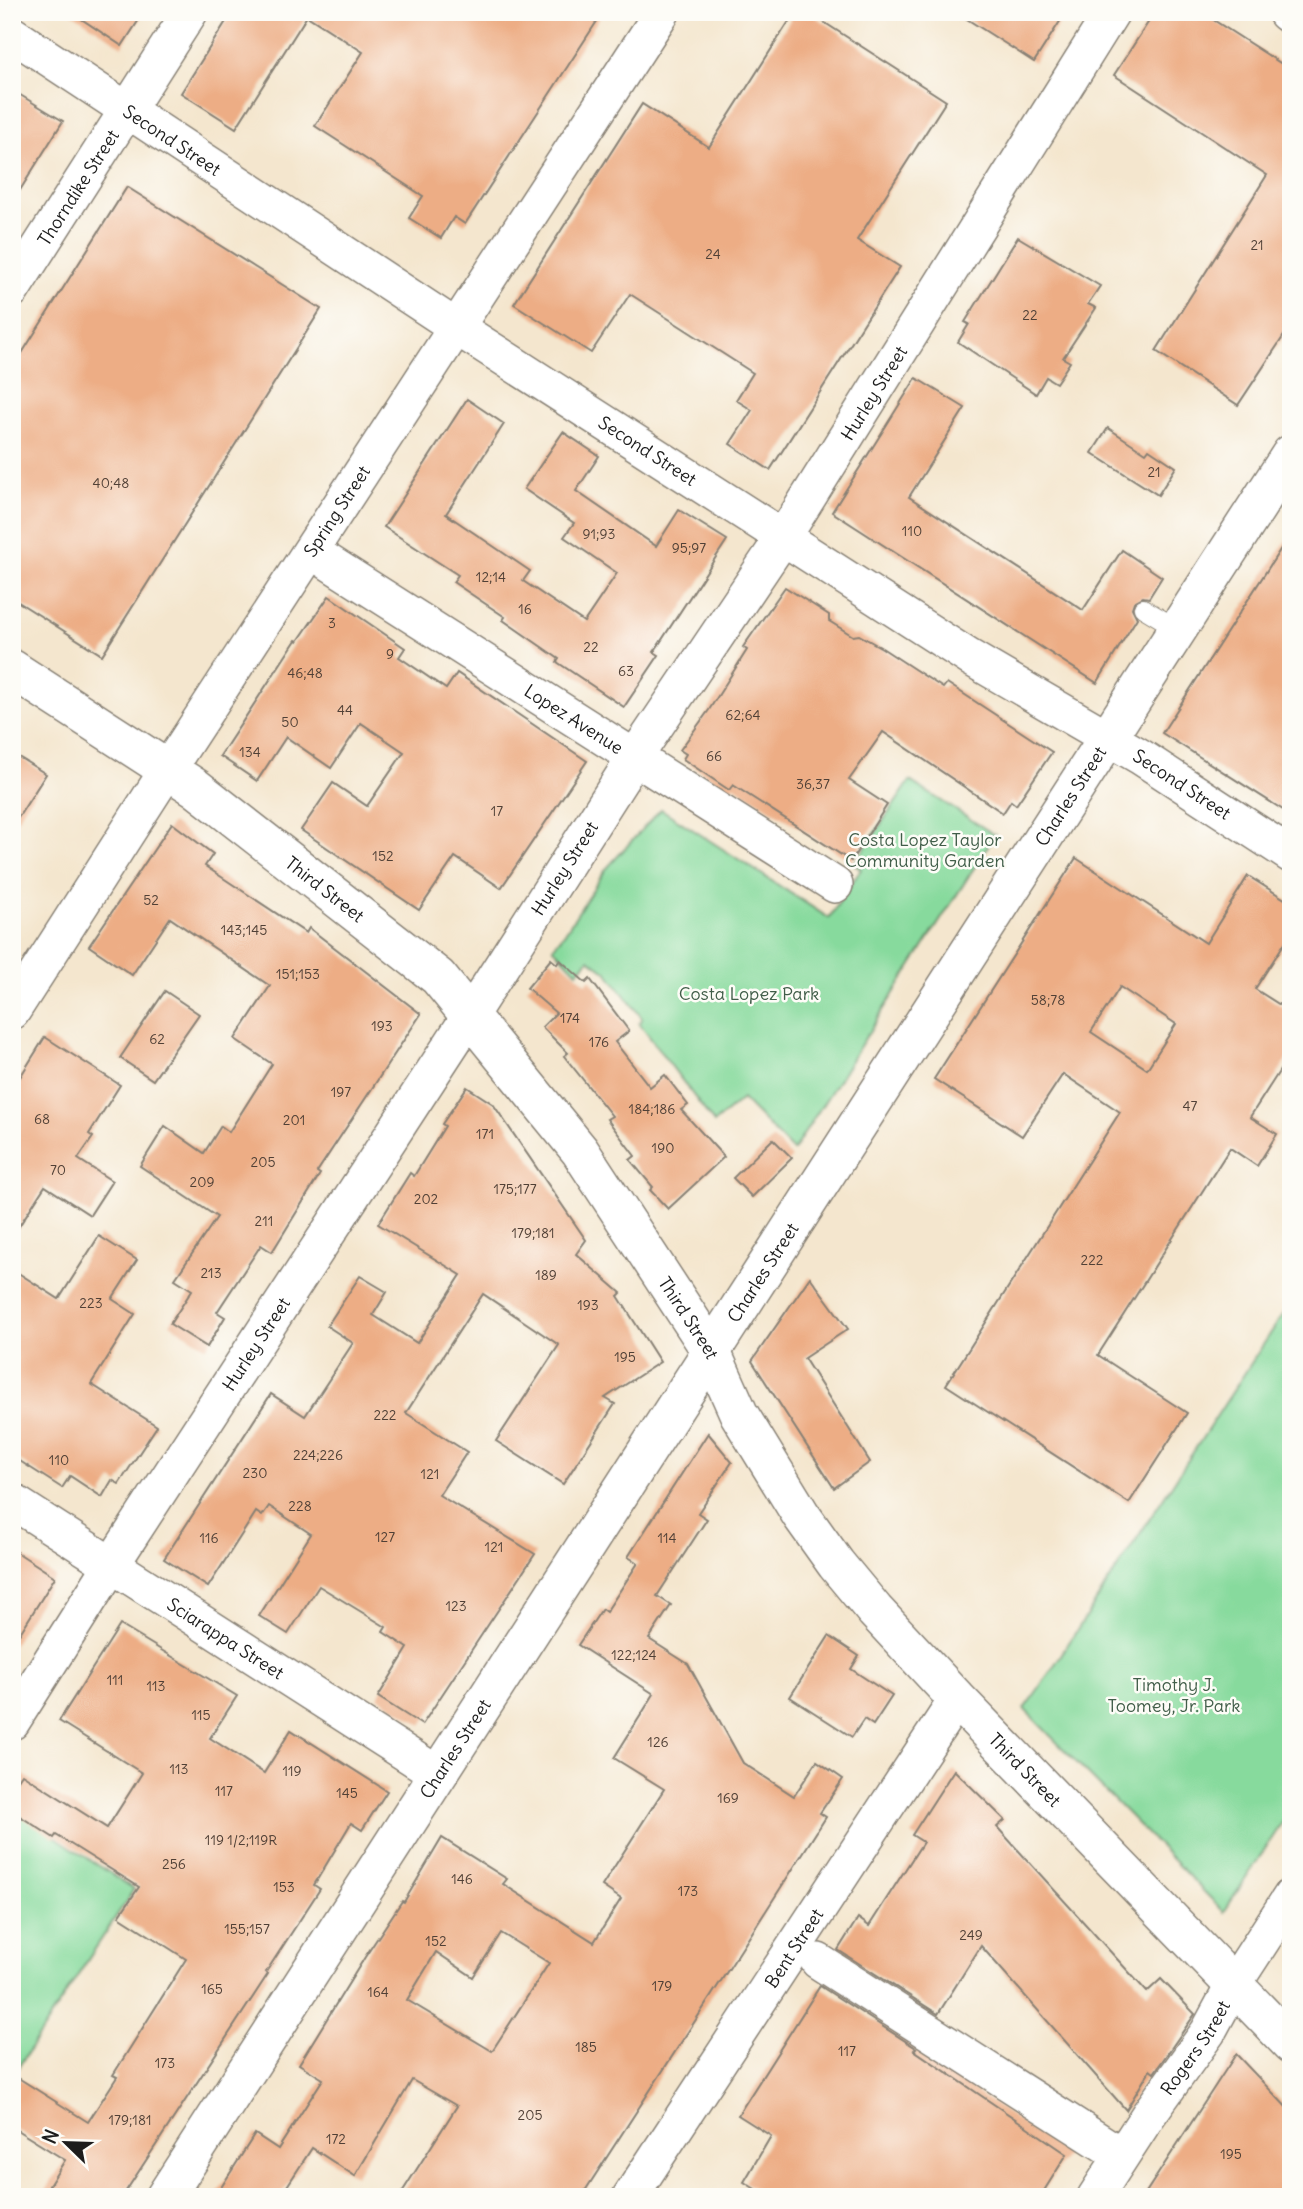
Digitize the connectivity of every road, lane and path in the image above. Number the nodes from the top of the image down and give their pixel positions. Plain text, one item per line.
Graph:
1 (190, 12) edge
2 (662, 12) edge
3 (1112, 12) edge
4 (12, 34) edge
5 (127, 109) junction
6 (12, 290) edge
7 (456, 327) junction
8 (1291, 454) edge
9 (784, 537) junction
10 (311, 551) junction
11 (1143, 608) dead end
12 (1177, 628) junction
13 (12, 669) edge
14 (1107, 737) junction
15 (635, 757) junction
16 (168, 769) junction
17 (1291, 855) edge
18 (835, 885) dead end
19 (12, 1012) edge
20 (470, 1017) junction
21 (711, 1351) junction
22 (12, 1501) edge
23 (112, 1564) junction
24 (957, 1699) junction
25 (12, 1722) edge
26 (438, 1774) junction
27 (1291, 1896) edge
28 (818, 1961) dead end
29 (1234, 1984) junction
30 (1291, 2044) edge
31 (1110, 2148) dead end
32 (165, 2197) edge
33 (630, 2197) edge
34 (1095, 2197) edge

1 - 5 street, Thorndike Street
2 - 7 street, Spring Street
3 - 9 street, Hurley Street
4 - 5 street, Second Street
5 - 6 street, Thorndike Street
5 - 7 street, Second Street
7 - 9 street, Second Street
7 - 10 street, Spring Street
8 - 12 street, Charles Street
9 - 14 street, Second Street
9 - 15 street, Hurley Street
10 - 15 street, Lopez Avenue
10 - 16 street, Spring Street
11 - 12 lane
12 - 14 street, Charles Street
13 - 16 street, Third Street
14 - 17 street, Second Street
14 - 21 street, Charles Street
15 - 18 street, Lopez Avenue
15 - 20 street, Hurley Street
16 - 19 street, Spring Street
16 - 20 street, Third Street
20 - 21 street, Third Street
20 - 23 street, Hurley Street
21 - 24 street, Third Street
21 - 26 street, Charles Street
22 - 23 street, Sciarappa Street
23 - 25 street, Hurley Street
23 - 26 street, Sciarappa Street
24 - 29 street, Third Street
24 - 33 street, Bent Street
26 - 32 street, Charles Street
27 - 29 street, Rogers Street
28 - 31 street
29 - 30 street, Third Street
29 - 34 street, Rogers Street

